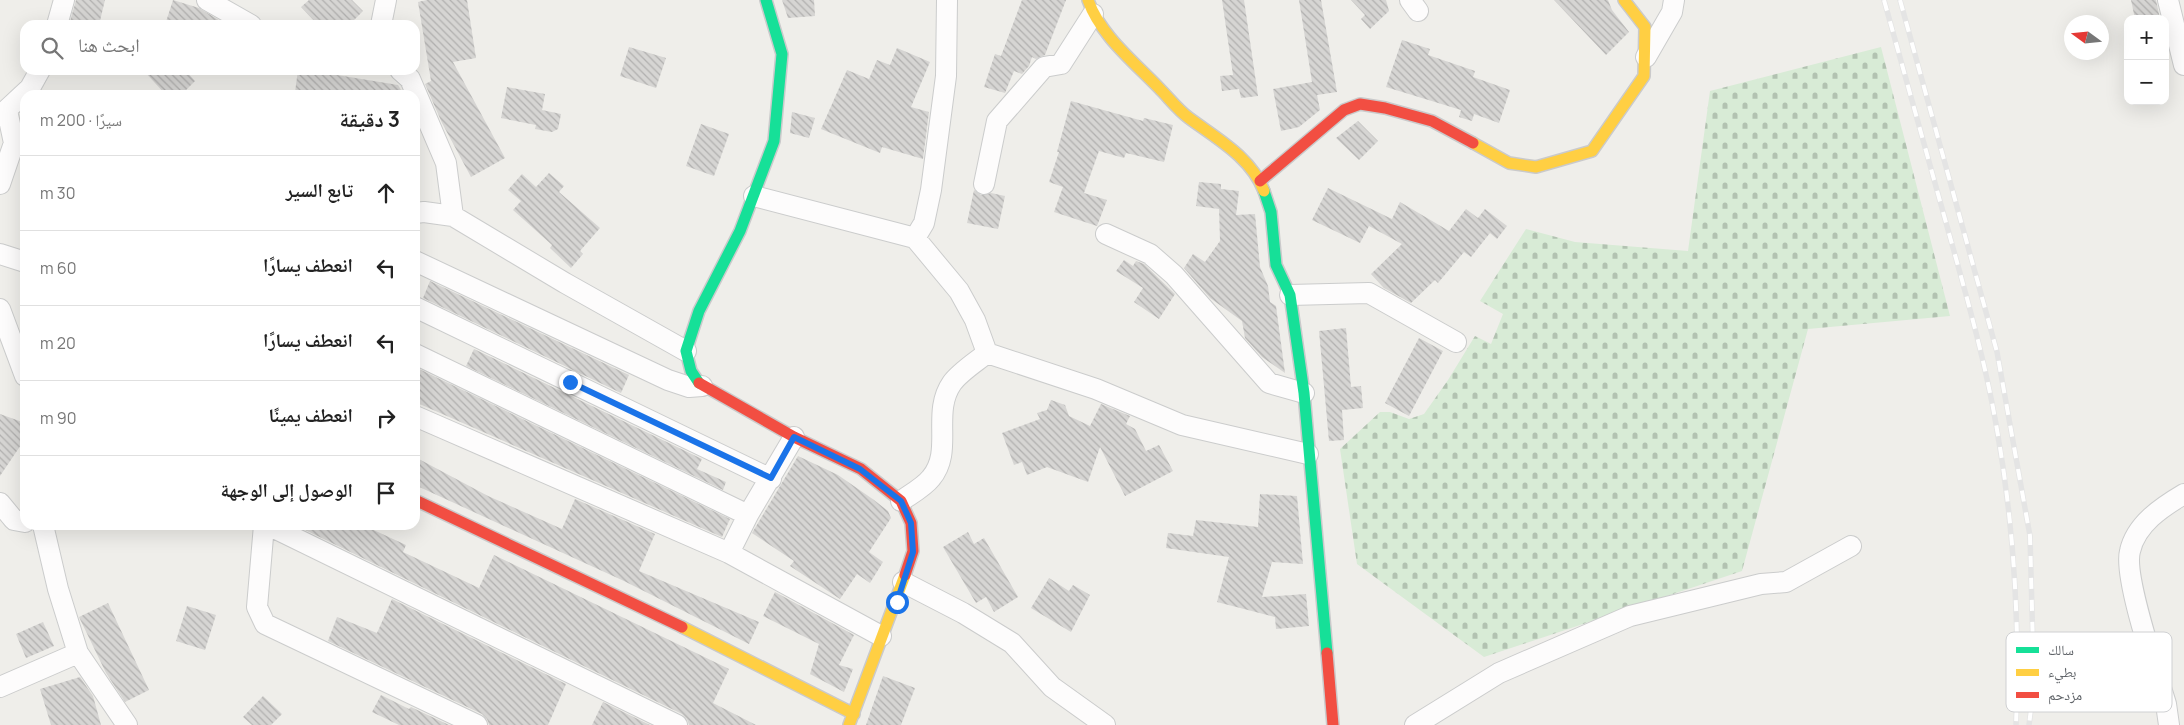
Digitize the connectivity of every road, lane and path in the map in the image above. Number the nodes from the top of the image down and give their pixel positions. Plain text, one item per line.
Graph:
1 (64, 0) edge
2 (207, 0) edge
3 (386, 0) edge
4 (766, 0) edge
5 (947, 0) edge
6 (1624, 0) edge
7 (1674, 0) edge
8 (2168, 0) edge
9 (1090, 7) edge
10 (58, 20) edge
11 (242, 20) edge
12 (382, 20) edge
13 (1646, 57) junction
14 (2184, 65) edge
15 (37, 75) edge
16 (406, 75) edge
17 (28, 90) edge
18 (415, 90) edge
19 (20, 97) edge
20 (420, 102) edge
21 (3, 113) edge
22 (1260, 181) junction
23 (0, 184) edge
24 (984, 184) dead end
25 (754, 196) junction
26 (420, 212) edge
27 (453, 216) junction
28 (1106, 234) dead end
29 (915, 238) junction
30 (0, 254) edge
31 (20, 260) edge
32 (420, 263) edge
33 (1290, 295) junction
34 (0, 309) edge
35 (420, 309) edge
36 (1456, 342) dead end
37 (686, 351) junction
38 (986, 353) junction
39 (420, 356) edge
40 (20, 363) edge
41 (702, 386) junction
42 (1304, 393) junction
43 (420, 418) edge
44 (794, 437) junction
45 (1308, 454) junction
46 (771, 478) junction
47 (2184, 494) edge
48 (901, 501) junction
49 (420, 502) edge
50 (0, 503) edge
51 (748, 515) junction
52 (13, 523) edge
53 (43, 530) edge
54 (265, 530) edge
55 (276, 530) edge
56 (1851, 546) dead end
57 (729, 553) junction
58 (903, 582) junction
59 (2145, 632) edge
60 (881, 636) junction
61 (78, 653) junction
62 (0, 687) edge
63 (2167, 712) edge
64 (854, 714) junction
65 (127, 725) edge
66 (477, 725) edge
67 (677, 725) edge
68 (848, 725) edge
69 (1105, 725) edge
70 (1332, 725) edge
71 (1415, 725) edge
72 (2169, 725) edge

1 - 10 street
2 - 11 street
3 - 12 street
4 - 25 street
5 - 29 street
6 - 13 street
7 - 13 street
8 - 14 street
9 - 22 street
9 - 24 street
13 - 22 street
15 - 17 street
16 - 18 street
19 - 21 street
20 - 27 street
21 - 23 street
22 - 33 street
25 - 29 street
25 - 37 street
26 - 27 street
27 - 37 street
28 - 42 street
29 - 38 street
30 - 31 street
32 - 41 street
33 - 36 street
33 - 42 street
34 - 40 street
35 - 46 street
37 - 41 street
38 - 45 street
38 - 48 street
39 - 51 street
41 - 44 street
42 - 45 street
43 - 57 street
44 - 46 street
44 - 48 street
45 - 70 street
46 - 51 street
47 - 59 street
48 - 58 street
49 - 64 street
50 - 52 street
51 - 57 street
53 - 61 street
54 - 66 street
55 - 67 street
56 - 71 street
57 - 60 street
58 - 60 street
58 - 69 street
60 - 64 street
61 - 62 street
61 - 65 street
63 - 72 street
64 - 68 street

